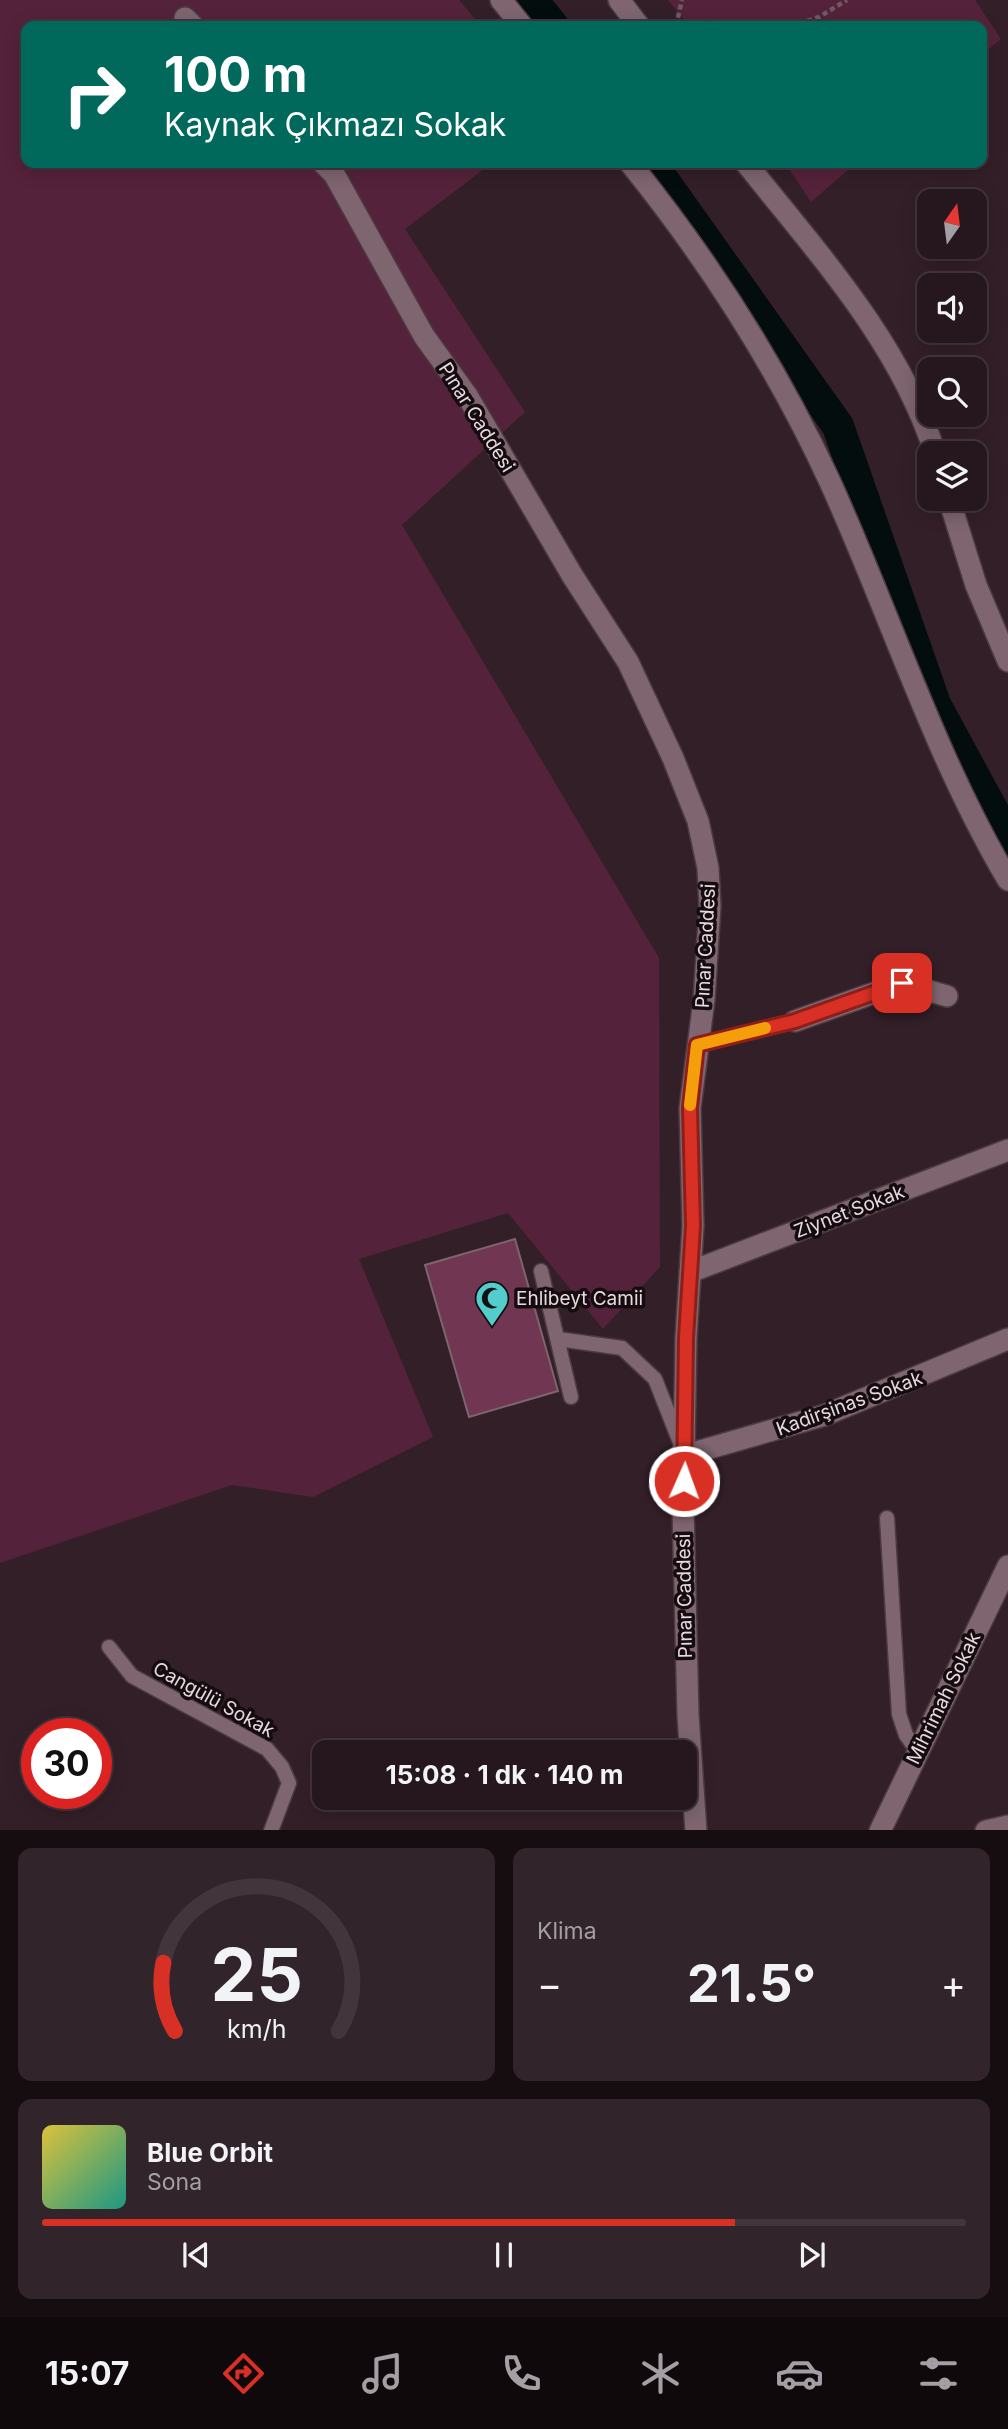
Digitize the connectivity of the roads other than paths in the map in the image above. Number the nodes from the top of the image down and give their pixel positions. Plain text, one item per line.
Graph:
1 (500, 0) edge
2 (619, 0) edge
3 (518, 21) edge
4 (635, 21) edge
5 (328, 168) edge
6 (635, 168) edge
7 (750, 168) edge
8 (931, 441) edge
9 (953, 511) edge
10 (1008, 661) edge
11 (1008, 880) edge
12 (947, 996) dead end
13 (795, 1021) joint
14 (697, 1045) junction
15 (1008, 1150) edge
16 (541, 1271) dead end
17 (690, 1272) junction
18 (558, 1339) junction
19 (1008, 1339) edge
20 (571, 1396) dead end
21 (685, 1455) junction
22 (887, 1518) dead end
23 (1008, 1566) edge
24 (109, 1647) dead end
25 (918, 1752) junction
26 (1008, 1826) edge
27 (271, 1830) edge
28 (696, 1830) edge
29 (880, 1830) edge
30 (986, 1830) edge

1 - 3 street
2 - 4 street
5 - 14 street, Pınar Caddesi
6 - 11 street
7 - 8 street
9 - 10 street
12 - 13 street
13 - 14 lane
14 - 17 street, Pınar Caddesi
15 - 17 street, Ziynet Sokak
16 - 18 lane
17 - 21 street, Pınar Caddesi
18 - 20 lane
18 - 21 lane
19 - 21 street, Kadirşinas Sokak
21 - 28 street, Pınar Caddesi
22 - 25 lane
23 - 25 street, Mihrimah Sokak
24 - 27 lane, Cangülü Sokak
25 - 29 street, Mihrimah Sokak
26 - 30 street

